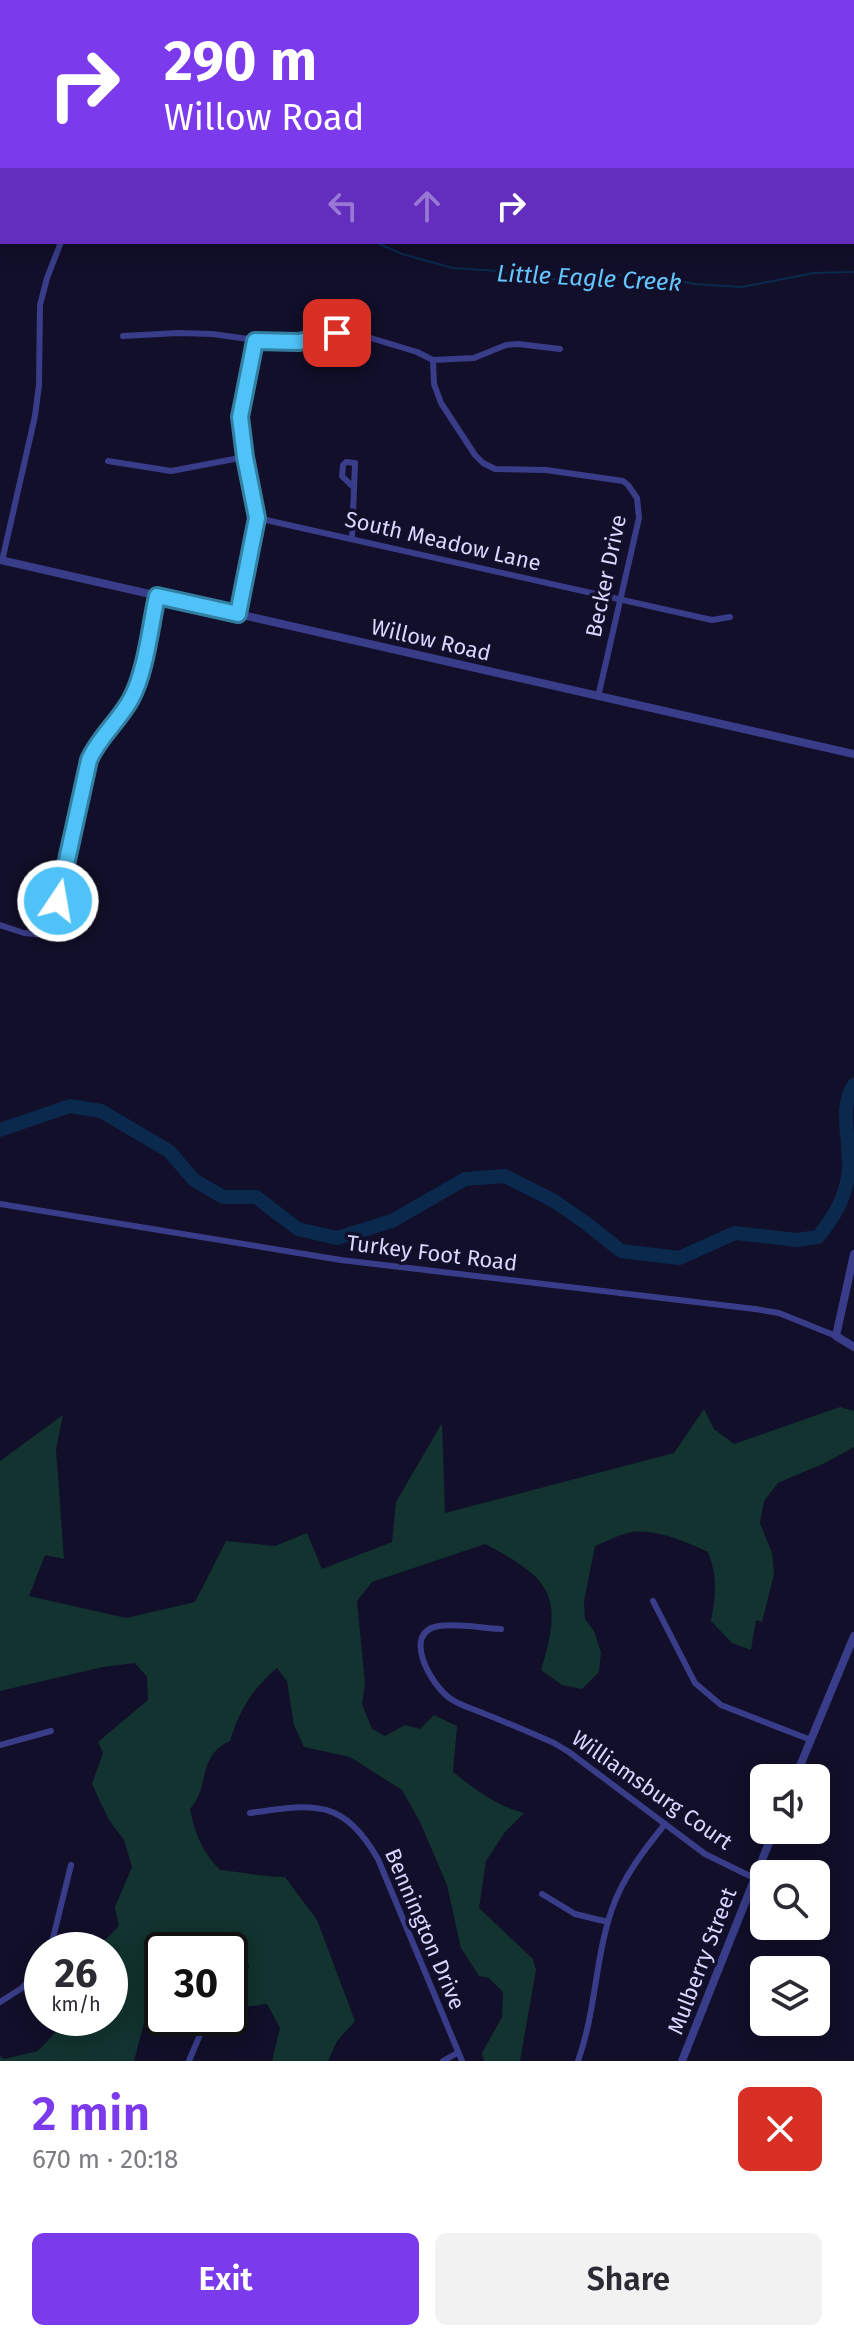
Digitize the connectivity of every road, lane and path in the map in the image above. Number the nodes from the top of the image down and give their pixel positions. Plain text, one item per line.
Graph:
1 (60, 244) edge
2 (123, 336) dead end
3 (255, 341) junction
4 (560, 349) dead end
5 (434, 363) junction
6 (245, 457) junction
7 (108, 461) dead end
8 (352, 486) dead end
9 (257, 518) junction
10 (352, 539) junction
11 (1, 560) edge
12 (157, 596) junction
13 (620, 600) junction
14 (238, 614) junction
15 (730, 617) dead end
16 (598, 697) junction
17 (854, 754) edge
18 (0, 925) edge
19 (0, 1204) edge
20 (854, 1254) edge
21 (836, 1336) junction
22 (854, 1347) edge
23 (653, 1601) dead end
24 (501, 1629) dead end
25 (854, 1636) edge
26 (51, 1731) dead end
27 (811, 1740) junction
28 (0, 1745) edge
29 (801, 1764) edge
30 (250, 1813) dead end
31 (665, 1824) junction
32 (71, 1865) dead end
33 (750, 1876) edge
34 (750, 1888) edge
35 (542, 1894) dead end
36 (608, 1922) junction
37 (54, 1932) edge
38 (24, 1986) edge
39 (0, 2002) edge
40 (199, 2036) edge
41 (457, 2053) junction
42 (189, 2061) edge
43 (443, 2061) edge
44 (462, 2061) edge
45 (578, 2061) edge
46 (682, 2061) edge

1 - 11 street
2 - 3 street
3 - 5 street
3 - 6 street
4 - 5 street
5 - 13 street, Becker Drive
6 - 7 street
6 - 9 street
8 - 10 street
9 - 10 street, South Meadow Lane
9 - 14 street
10 - 13 street, South Meadow Lane
11 - 12 street, Willow Road
12 - 14 street, Willow Road
12 - 18 street
13 - 15 street, South Meadow Lane
13 - 16 street, Becker Drive
14 - 16 street, Willow Road
16 - 17 street, Willow Road
19 - 21 street, Turkey Foot Road
20 - 21 street
21 - 22 street, Turkey Foot Road
23 - 27 street
24 - 31 street, Williamsburg Court
25 - 27 street
26 - 28 street
27 - 29 street
30 - 41 street, Bennington Drive
31 - 33 street, Williamsburg Court
31 - 36 street
32 - 37 street
34 - 46 street, Mulberry Street
35 - 36 street
36 - 45 street
38 - 39 street
40 - 42 street
41 - 43 street
41 - 44 street, Bennington Drive

